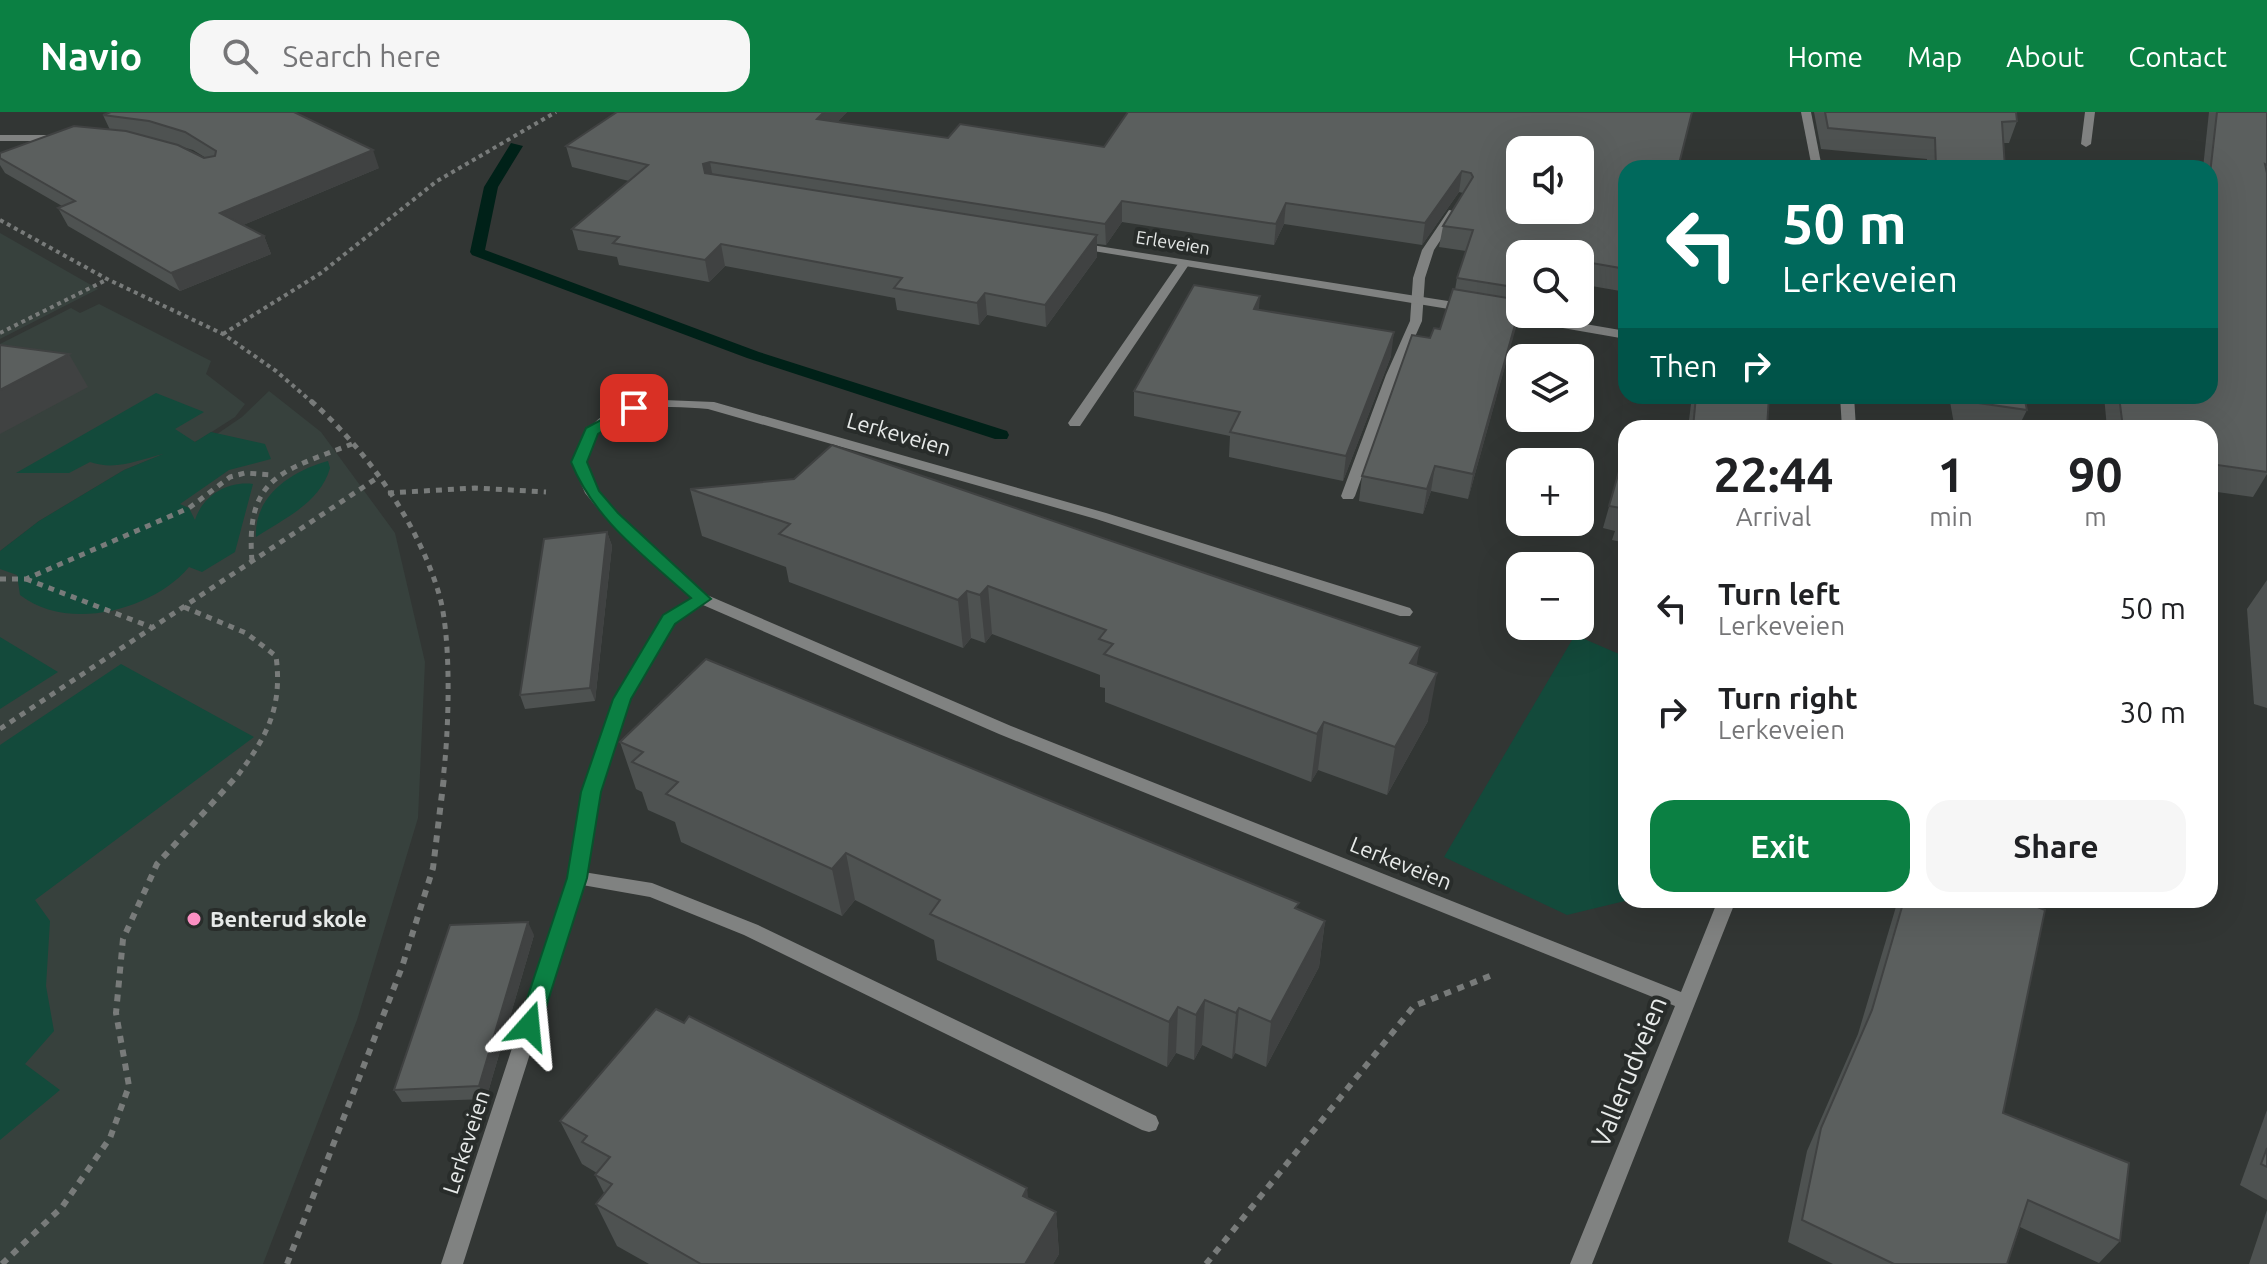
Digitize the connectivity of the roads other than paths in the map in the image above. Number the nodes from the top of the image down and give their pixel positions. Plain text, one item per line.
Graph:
1 (1806, 112) edge
2 (2090, 112) edge
3 (0, 138) edge
4 (78, 139) edge
5 (2086, 144) dead end
6 (1815, 160) edge
7 (1462, 197) edge
8 (1058, 243) edge
9 (1184, 263) junction
10 (1420, 300) junction
11 (1618, 334) edge
12 (1075, 423) dead end
13 (1348, 496) dead end
14 (702, 599) junction
15 (1405, 612) dead end
16 (577, 878) junction
17 (1724, 908) edge
18 (1685, 1002) junction
19 (1149, 1123) dead end
20 (452, 1264) edge
21 (1581, 1264) edge

1 - 6 street
2 - 5 street
3 - 4 street
7 - 10 street
8 - 9 street, Erleveien
9 - 10 street, Erleveien
9 - 12 street
10 - 11 street, Erleveien
10 - 13 street
14 - 15 street, Lerkeveien
14 - 16 street, Lerkeveien
14 - 18 street, Lerkeveien
16 - 19 street
16 - 20 street, Lerkeveien
17 - 18 street, Vallerudveien
18 - 21 street, Vallerudveien

